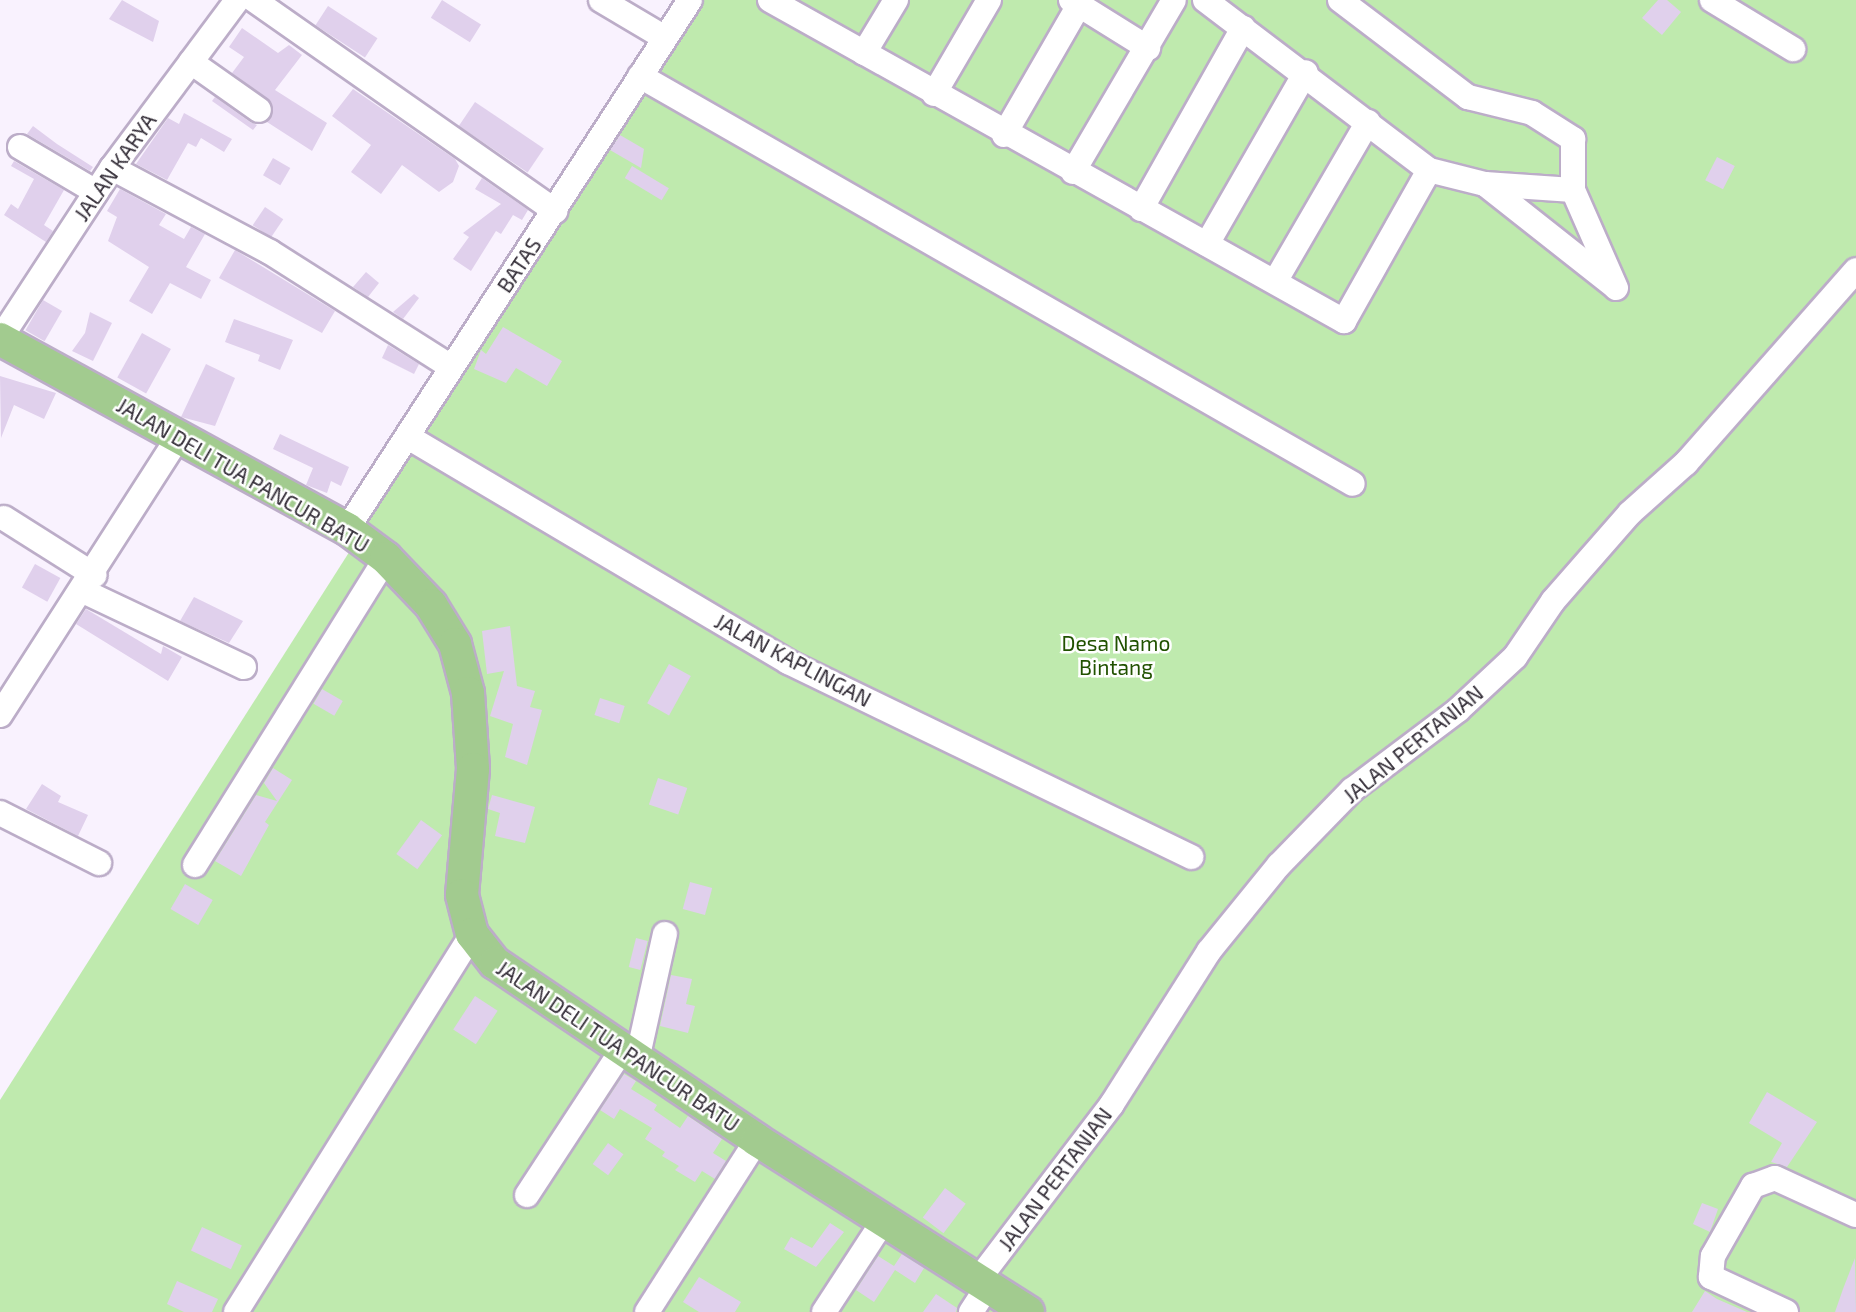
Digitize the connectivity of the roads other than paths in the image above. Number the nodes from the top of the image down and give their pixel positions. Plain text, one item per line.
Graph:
1 (237, 0) edge
2 (254, 0) edge
3 (601, 0) edge
4 (690, 0) edge
5 (770, 0) edge
6 (896, 0) edge
7 (989, 0) edge
8 (1174, 0) edge
9 (1205, 0) edge
10 (1340, 0) edge
11 (1712, 0) edge
12 (1075, 2) edge
13 (1243, 28) junction
14 (665, 38) junction
15 (1148, 48) junction
16 (1793, 49) dead end
17 (864, 53) junction
18 (191, 62) junction
19 (1306, 72) junction
20 (640, 76) junction
21 (934, 94) junction
22 (259, 110) dead end
23 (1368, 122) junction
24 (1004, 135) junction
25 (20, 147) dead end
26 (112, 167) junction
27 (1429, 170) junction
28 (1073, 172) junction
29 (1485, 184) junction
30 (1573, 190) junction
31 (96, 192) junction
32 (1141, 209) junction
33 (555, 211) junction
34 (1207, 244) junction
35 (1856, 270) edge
36 (1276, 280) junction
37 (0, 339) edge
38 (452, 367) junction
39 (179, 436) junction
40 (408, 437) junction
41 (1353, 484) dead end
42 (4, 518) dead end
43 (347, 529) junction
44 (387, 558) junction
45 (89, 583) junction
46 (244, 667) dead end
47 (0, 715) edge
48 (0, 813) edge
49 (1191, 857) dead end
50 (99, 863) dead end
51 (195, 865) dead end
52 (472, 934) junction
53 (665, 934) dead end
54 (629, 1055) junction
55 (757, 1140) junction
56 (527, 1195) dead end
57 (1856, 1215) edge
58 (884, 1220) junction
59 (983, 1283) junction
60 (236, 1312) edge
61 (647, 1312) edge
62 (824, 1312) edge
63 (971, 1312) edge
64 (1028, 1312) edge
65 (1786, 1312) edge

1 - 18 street, JALAN KARYA
2 - 33 street
3 - 14 street
4 - 14 street, BATAS
5 - 17 street
6 - 17 street
7 - 21 street
8 - 15 street
9 - 13 street
10 - 30 street
11 - 16 street
12 - 15 street
12 - 24 street
13 - 19 street
13 - 32 street
14 - 20 street, BATAS
15 - 28 street
17 - 21 street
18 - 22 street
18 - 26 street, JALAN KARYA
19 - 23 street
19 - 34 street
20 - 33 street, BATAS
20 - 41 street
21 - 24 street
23 - 27 street
23 - 36 street
24 - 28 street
25 - 31 street
26 - 31 street, JALAN KARYA
26 - 38 street
27 - 29 street
27 - 36 street
28 - 32 street
29 - 30 street
29 - 30 street
31 - 37 street, JALAN KARYA
32 - 34 street
33 - 38 street, BATAS
34 - 36 street
35 - 59 street, JALAN PERTANIAN
37 - 39 main road, JALAN DELI TUA PANCUR BATU
38 - 40 street, BATAS
39 - 43 main road, JALAN DELI TUA PANCUR BATU
39 - 45 street
40 - 43 street, BATAS
40 - 49 street, JALAN KAPLINGAN
42 - 45 street
43 - 44 main road, JALAN DELI TUA PANCUR BATU
44 - 51 street
44 - 52 main road, JALAN DELI TUA PANCUR BATU
45 - 46 street
45 - 47 street
48 - 50 street
52 - 54 main road, JALAN DELI TUA PANCUR BATU
52 - 60 street
53 - 54 street
54 - 55 main road, JALAN DELI TUA PANCUR BATU
54 - 56 street
55 - 58 main road, JALAN DELI TUA PANCUR BATU
55 - 61 street
57 - 65 street
58 - 59 main road, JALAN DELI TUA PANCUR BATU
58 - 62 street
59 - 63 street, JALAN PERTANIAN
59 - 64 main road, JALAN DELI TUA PANCUR BATU

